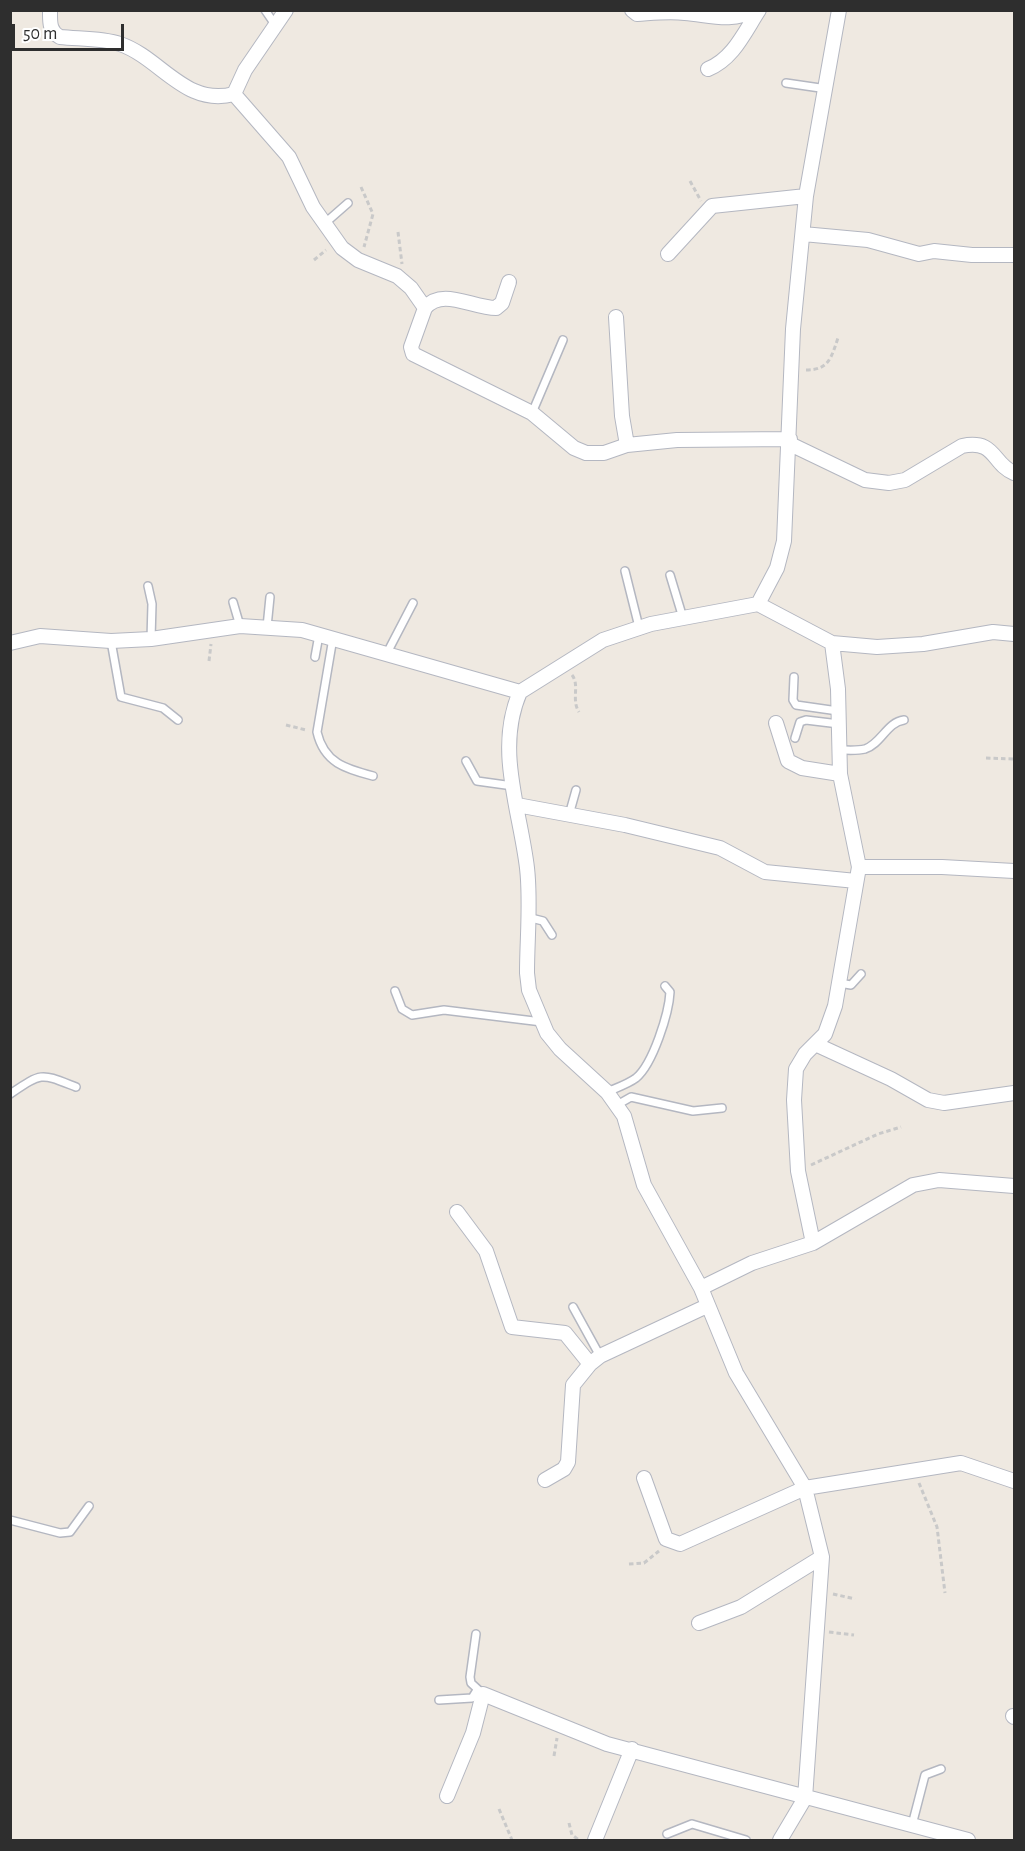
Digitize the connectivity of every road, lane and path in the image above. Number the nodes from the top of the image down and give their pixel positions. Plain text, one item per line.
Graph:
1 (50, 10) edge
2 (265, 10) edge
3 (286, 10) edge
4 (632, 10) edge
5 (757, 10) edge
6 (838, 10) edge
7 (276, 26) junction
8 (708, 69) dead end
9 (786, 83) dead end
10 (827, 89) junction
11 (234, 94) junction
12 (690, 180) dead end
13 (361, 186) dead end
14 (806, 196) junction
15 (348, 203) dead end
16 (706, 210) junction
17 (324, 224) junction
18 (398, 232) dead end
19 (802, 234) junction
20 (668, 254) dead end
21 (1014, 255) edge
22 (358, 260) junction
23 (397, 276) junction
24 (510, 282) dead end
25 (425, 308) junction
26 (616, 317) dead end
27 (838, 338) dead end
28 (563, 340) dead end
29 (792, 371) junction
30 (532, 413) junction
31 (790, 441) junction
32 (627, 445) junction
33 (1014, 473) edge
34 (625, 571) dead end
35 (670, 575) dead end
36 (148, 586) dead end
37 (270, 597) dead end
38 (233, 602) dead end
39 (413, 603) dead end
40 (758, 604) junction
41 (683, 618) junction
42 (240, 626) junction
43 (267, 627) junction
44 (639, 627) junction
45 (1014, 634) edge
46 (319, 635) junction
47 (333, 638) junction
48 (151, 639) junction
49 (111, 641) junction
50 (10, 643) edge
51 (832, 643) junction
52 (387, 653) junction
53 (315, 657) dead end
54 (562, 665) junction
55 (794, 677) dead end
56 (520, 693) junction
57 (579, 712) dead end
58 (838, 718) junction
59 (178, 720) dead end
60 (904, 720) dead end
61 (776, 723) dead end
62 (286, 725) dead end
63 (317, 732) junction
64 (795, 738) dead end
65 (839, 750) junction
66 (986, 758) dead end
67 (1014, 759) edge
68 (466, 761) dead end
69 (840, 774) junction
70 (373, 776) dead end
71 (513, 786) junction
72 (576, 790) dead end
73 (517, 805) junction
74 (569, 815) junction
75 (1014, 871) edge
76 (858, 874) junction
77 (527, 917) junction
78 (552, 935) dead end
79 (861, 974) dead end
80 (839, 983) junction
81 (666, 986) dead end
82 (394, 991) dead end
83 (542, 1022) junction
84 (815, 1044) junction
85 (76, 1087) dead end
86 (607, 1092) junction
87 (1014, 1093) edge
88 (10, 1094) edge
89 (617, 1105) junction
90 (722, 1108) dead end
91 (901, 1127) dead end
92 (798, 1171) junction
93 (1014, 1186) edge
94 (457, 1212) dead end
95 (813, 1243) junction
96 (701, 1288) junction
97 (707, 1306) junction
98 (573, 1307) dead end
99 (595, 1360) junction
100 (911, 1472) junction
101 (644, 1478) dead end
102 (545, 1480) dead end
103 (1014, 1481) edge
104 (806, 1488) junction
105 (89, 1506) dead end
106 (10, 1520) edge
107 (666, 1539) junction
108 (822, 1557) junction
109 (629, 1564) dead end
110 (819, 1592) junction
111 (945, 1593) dead end
112 (855, 1599) dead end
113 (699, 1623) dead end
114 (816, 1628) junction
115 (476, 1634) dead end
116 (854, 1635) dead end
117 (480, 1692) junction
118 (439, 1700) dead end
119 (632, 1749) junction
120 (941, 1769) dead end
121 (447, 1796) dead end
122 (805, 1798) junction
123 (499, 1809) dead end
124 (568, 1823) dead end
125 (912, 1825) junction
126 (667, 1834) dead end
127 (512, 1840) edge
128 (579, 1840) edge
129 (595, 1840) edge
130 (746, 1840) edge
131 (780, 1840) edge
132 (968, 1840) edge

1 - 11 street
2 - 7 lane
3 - 7 street
4 - 5 street
5 - 8 street
6 - 10 street
7 - 11 street
9 - 10 lane
10 - 14 street
11 - 17 street
12 - 16 path
13 - 22 path
14 - 16 street
14 - 19 street
15 - 17 lane
16 - 20 street
17 - 22 street
18 - 23 path
19 - 21 street
19 - 29 street
22 - 23 street
23 - 25 street
24 - 25 street
25 - 30 street
26 - 32 street
27 - 29 path
28 - 30 lane
29 - 31 street
30 - 32 street
31 - 32 street
31 - 33 street
31 - 40 street
34 - 44 lane
35 - 41 lane
36 - 48 lane
37 - 43 lane
38 - 42 lane
39 - 52 lane
40 - 41 street
40 - 51 street
41 - 44 street
42 - 43 street
42 - 48 street
43 - 46 street
44 - 54 street
45 - 51 street
46 - 47 street
46 - 53 lane
47 - 52 street
47 - 63 lane
48 - 49 street
49 - 50 street
49 - 59 lane
51 - 58 street
52 - 56 street
54 - 56 street
54 - 57 path
55 - 58 lane
56 - 71 street
58 - 64 lane
58 - 65 street
60 - 65 lane
61 - 69 street
62 - 63 path
63 - 70 lane
65 - 69 street
66 - 67 path
68 - 71 lane
69 - 76 street
71 - 73 street
72 - 74 lane
73 - 74 street
73 - 77 street
74 - 76 street
75 - 76 street
76 - 80 street
77 - 78 lane
77 - 83 street
79 - 80 lane
80 - 84 street
81 - 86 lane
82 - 83 lane
83 - 86 street
84 - 87 street
84 - 92 street
85 - 88 lane
86 - 89 street
89 - 90 lane
89 - 96 street
91 - 92 path
92 - 95 street
93 - 95 street
94 - 99 street
95 - 96 street
96 - 97 street
97 - 99 street
97 - 104 street
98 - 99 lane
99 - 102 street
100 - 103 street
100 - 104 street
100 - 111 path
101 - 107 street
104 - 107 street
104 - 108 street
105 - 106 lane
107 - 109 path
108 - 110 street
108 - 113 street
110 - 112 path
110 - 114 street
114 - 116 path
114 - 122 street
115 - 117 lane
117 - 118 lane
117 - 119 street
117 - 121 street
119 - 122 street
119 - 129 street
120 - 125 lane
122 - 125 street
122 - 131 street
123 - 127 path
124 - 128 path
125 - 132 street
126 - 130 lane

